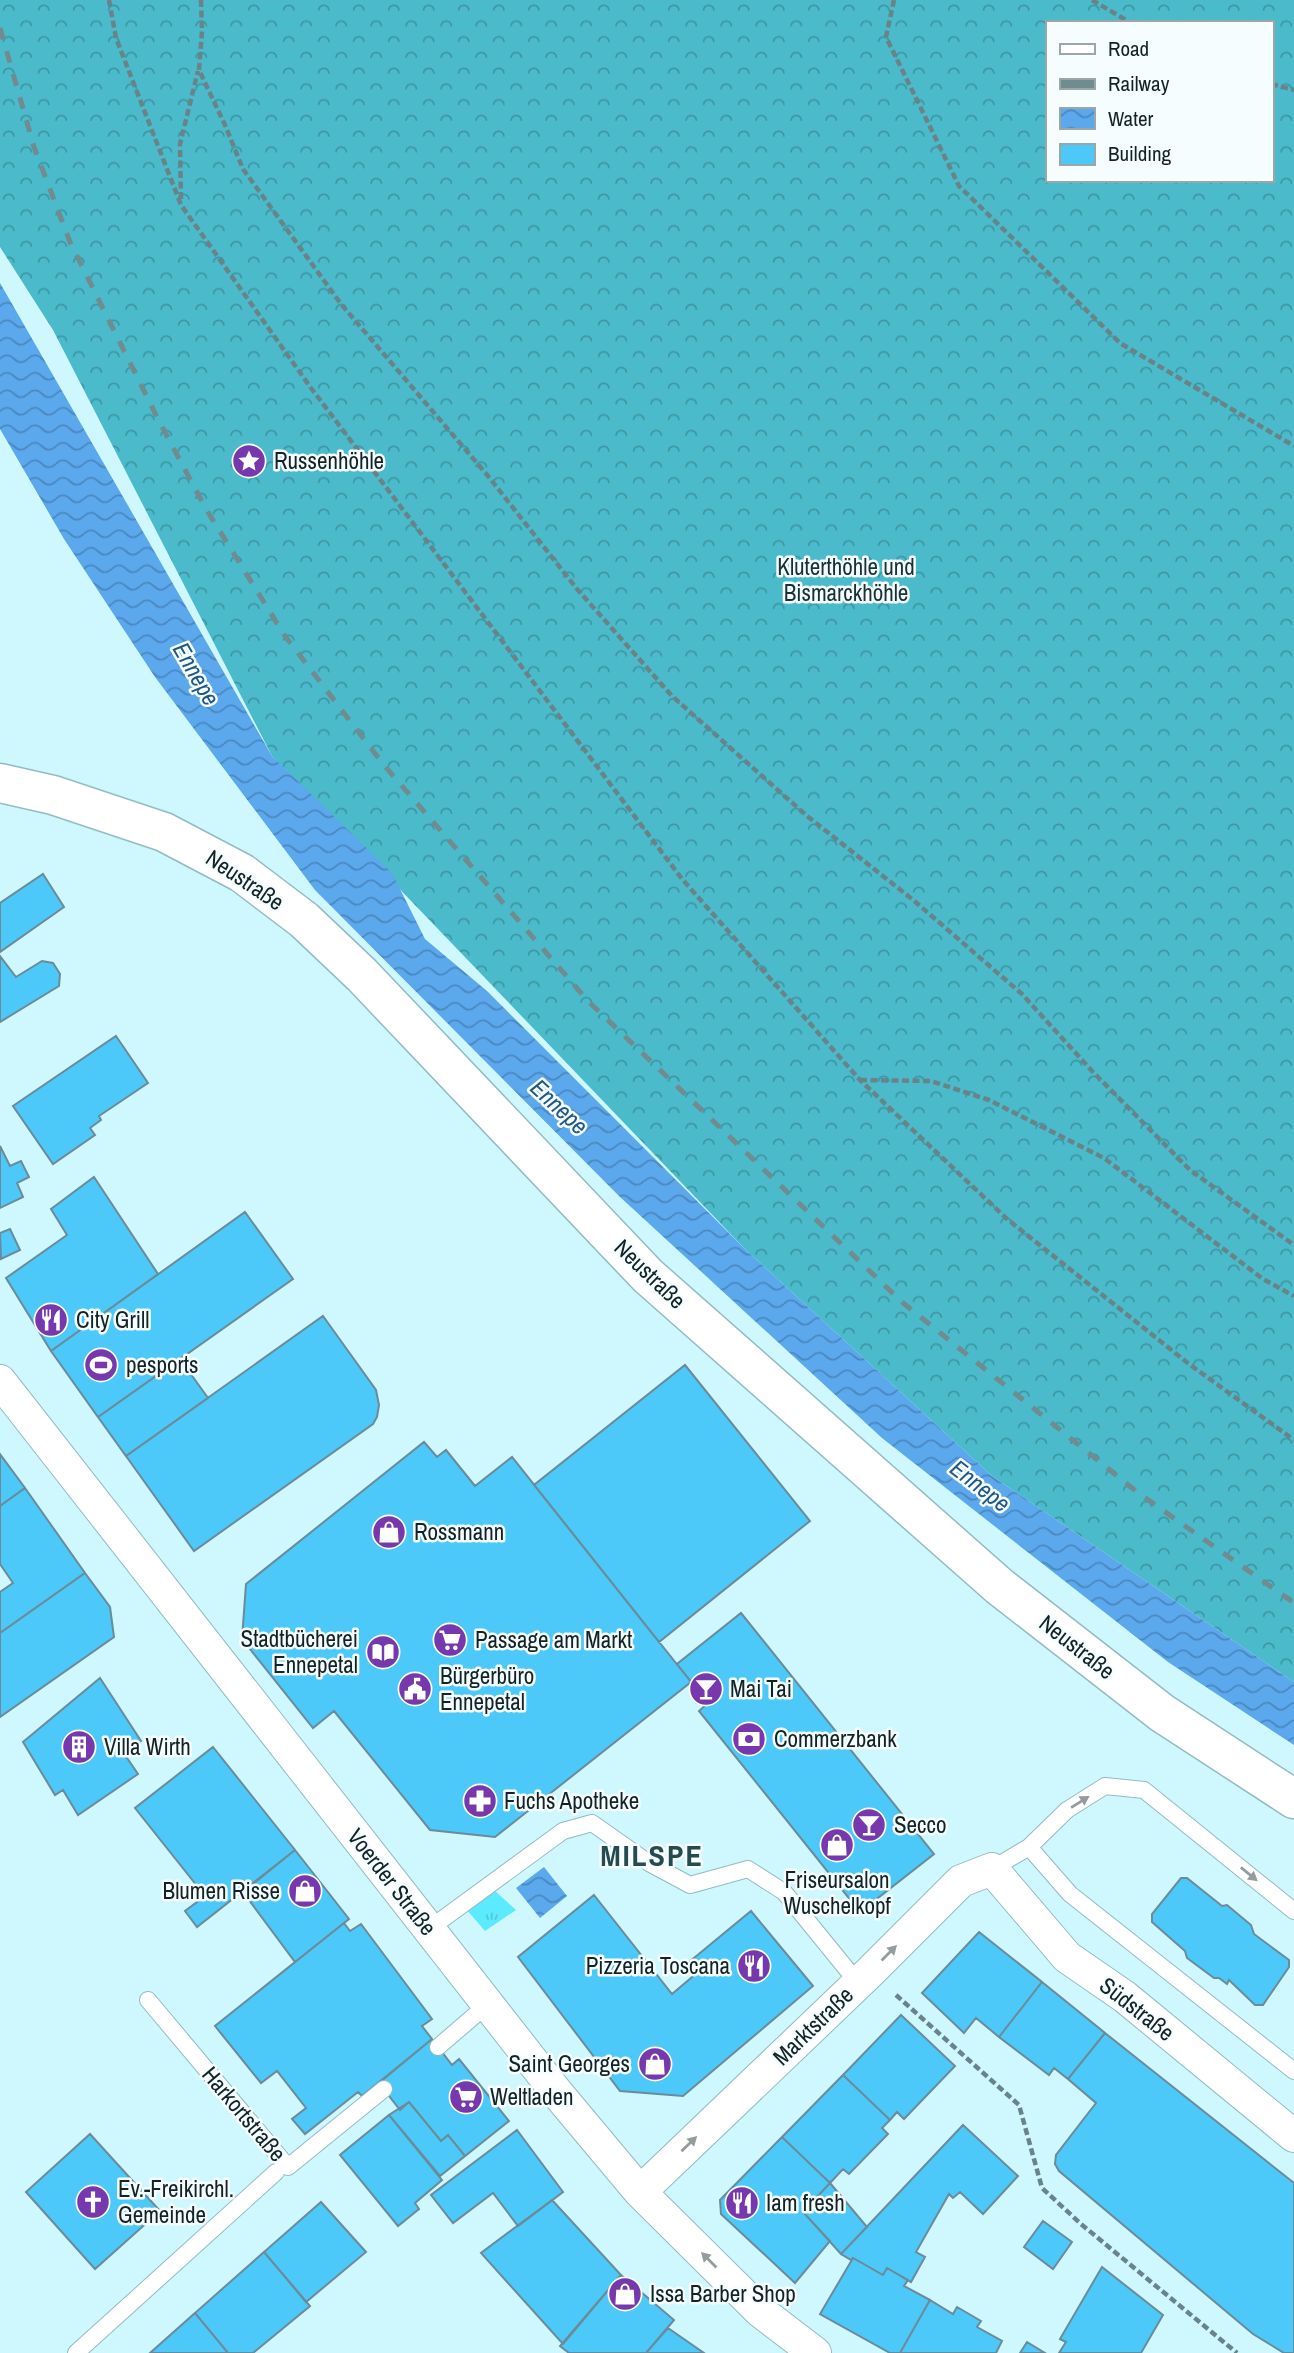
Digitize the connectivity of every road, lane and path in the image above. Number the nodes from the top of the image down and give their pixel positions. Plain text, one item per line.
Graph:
1 (109, 0) edge
2 (201, 0) edge
3 (894, 0) edge
4 (1092, 0) edge
5 (1128, 21) edge
6 (198, 70) junction
7 (1273, 85) edge
8 (1294, 90) edge
9 (181, 205) junction
10 (1294, 446) edge
11 (0, 783) edge
12 (860, 1080) junction
13 (1294, 1245) edge
14 (1294, 1296) edge
15 (0, 1381) edge
16 (1294, 1440) edge
17 (1294, 1800) edge
18 (1029, 1847) junction
19 (992, 1869) junction
20 (1294, 1911) edge
21 (429, 1929) junction
22 (864, 1978) junction
23 (483, 1998) junction
24 (148, 2000) dead end
25 (438, 2047) dead end
26 (1294, 2071) edge
27 (384, 2089) dead end
28 (1294, 2136) edge
29 (276, 2172) dead end
30 (640, 2192) junction
31 (76, 2353) edge
32 (815, 2353) edge
33 (1237, 2353) edge

1 - 9 path
2 - 6 path
3 - 10 path
4 - 5 path
6 - 9 path
6 - 13 path
7 - 8 path
9 - 12 path
11 - 17 main road, Neustraße
12 - 14 path
12 - 16 path
15 - 21 street, Voerder Straße
18 - 19 lane
18 -> 20 lane
18 - 26 lane
22 -> 19 street, Marktstraße
19 - 28 street, Südstraße
21 - 22 lane
21 - 23 street, Voerder Straße
30 -> 22 street, Marktstraße
22 - 33 path
23 - 25 lane
23 - 30 street, Voerder Straße
24 - 27 lane, Harkortstraße
29 - 31 lane, Harkortstraße
32 -> 30 street, Voerder Straße

